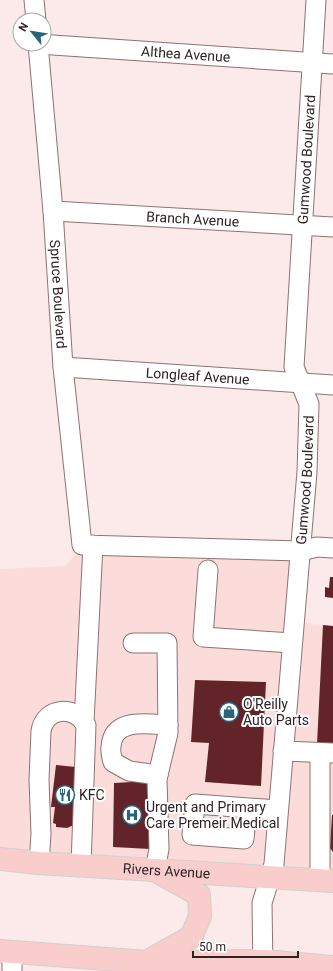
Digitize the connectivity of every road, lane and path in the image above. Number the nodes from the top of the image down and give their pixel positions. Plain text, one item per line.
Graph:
1 (34, 0) edge
2 (316, 0) edge
3 (35, 12) edge
4 (52, 45) edge
5 (39, 52) edge
6 (310, 63) junction
7 (333, 64) edge
8 (53, 211) junction
9 (302, 225) junction
10 (333, 227) edge
11 (63, 367) junction
12 (299, 382) junction
13 (333, 385) edge
14 (87, 545) junction
15 (333, 548) edge
16 (301, 551) junction
17 (208, 570) dead end
18 (133, 643) dead end
19 (292, 643) junction
20 (85, 724) junction
21 (168, 725) junction
22 (283, 751) junction
23 (327, 753) edge
24 (158, 775) junction
25 (247, 808) dead end
26 (278, 810) junction
27 (0, 859) edge
28 (39, 863) junction
29 (81, 866) junction
30 (155, 870) junction
31 (270, 877) junction
32 (327, 880) edge
33 (6, 954) edge
34 (147, 966) edge
35 (263, 966) edge
36 (333, 967) edge

1 - 3 street
2 - 6 street, Gumwood Boulevard
4 - 6 street, Althea Avenue
5 - 8 street, Spruce Boulevard
6 - 7 street, Althea Avenue
6 - 9 street, Gumwood Boulevard
8 - 9 street, Branch Avenue
8 - 11 street, Spruce Boulevard
9 - 10 street, Branch Avenue
9 - 12 street, Gumwood Boulevard
11 - 12 street, Longleaf Avenue
11 - 14 street, Spruce Boulevard
12 - 13 street, Longleaf Avenue
12 - 16 street, Gumwood Boulevard
14 - 16 street
14 - 20 street, Spruce Boulevard
15 - 16 street
16 - 19 street, Gumwood Boulevard
17 - 19 street
18 - 21 street
19 - 22 street, Gumwood Boulevard
20 - 28 street
20 - 29 street, Spruce Boulevard
21 - 24 street
21 - 24 street
22 - 23 street
22 - 26 street, Gumwood Boulevard
23 - 32 street
24 - 30 street
25 - 26 street
26 - 31 street, Gumwood Boulevard
27 - 28 main road, Rivers Avenue
28 - 29 main road, Rivers Avenue
29 - 30 main road, Rivers Avenue
30 - 31 main road, Rivers Avenue
30 - 34 main road
31 - 32 main road, Rivers Avenue
31 - 35 street, Gumwood Boulevard
33 - 34 main road
34 - 35 main road
35 - 36 main road

